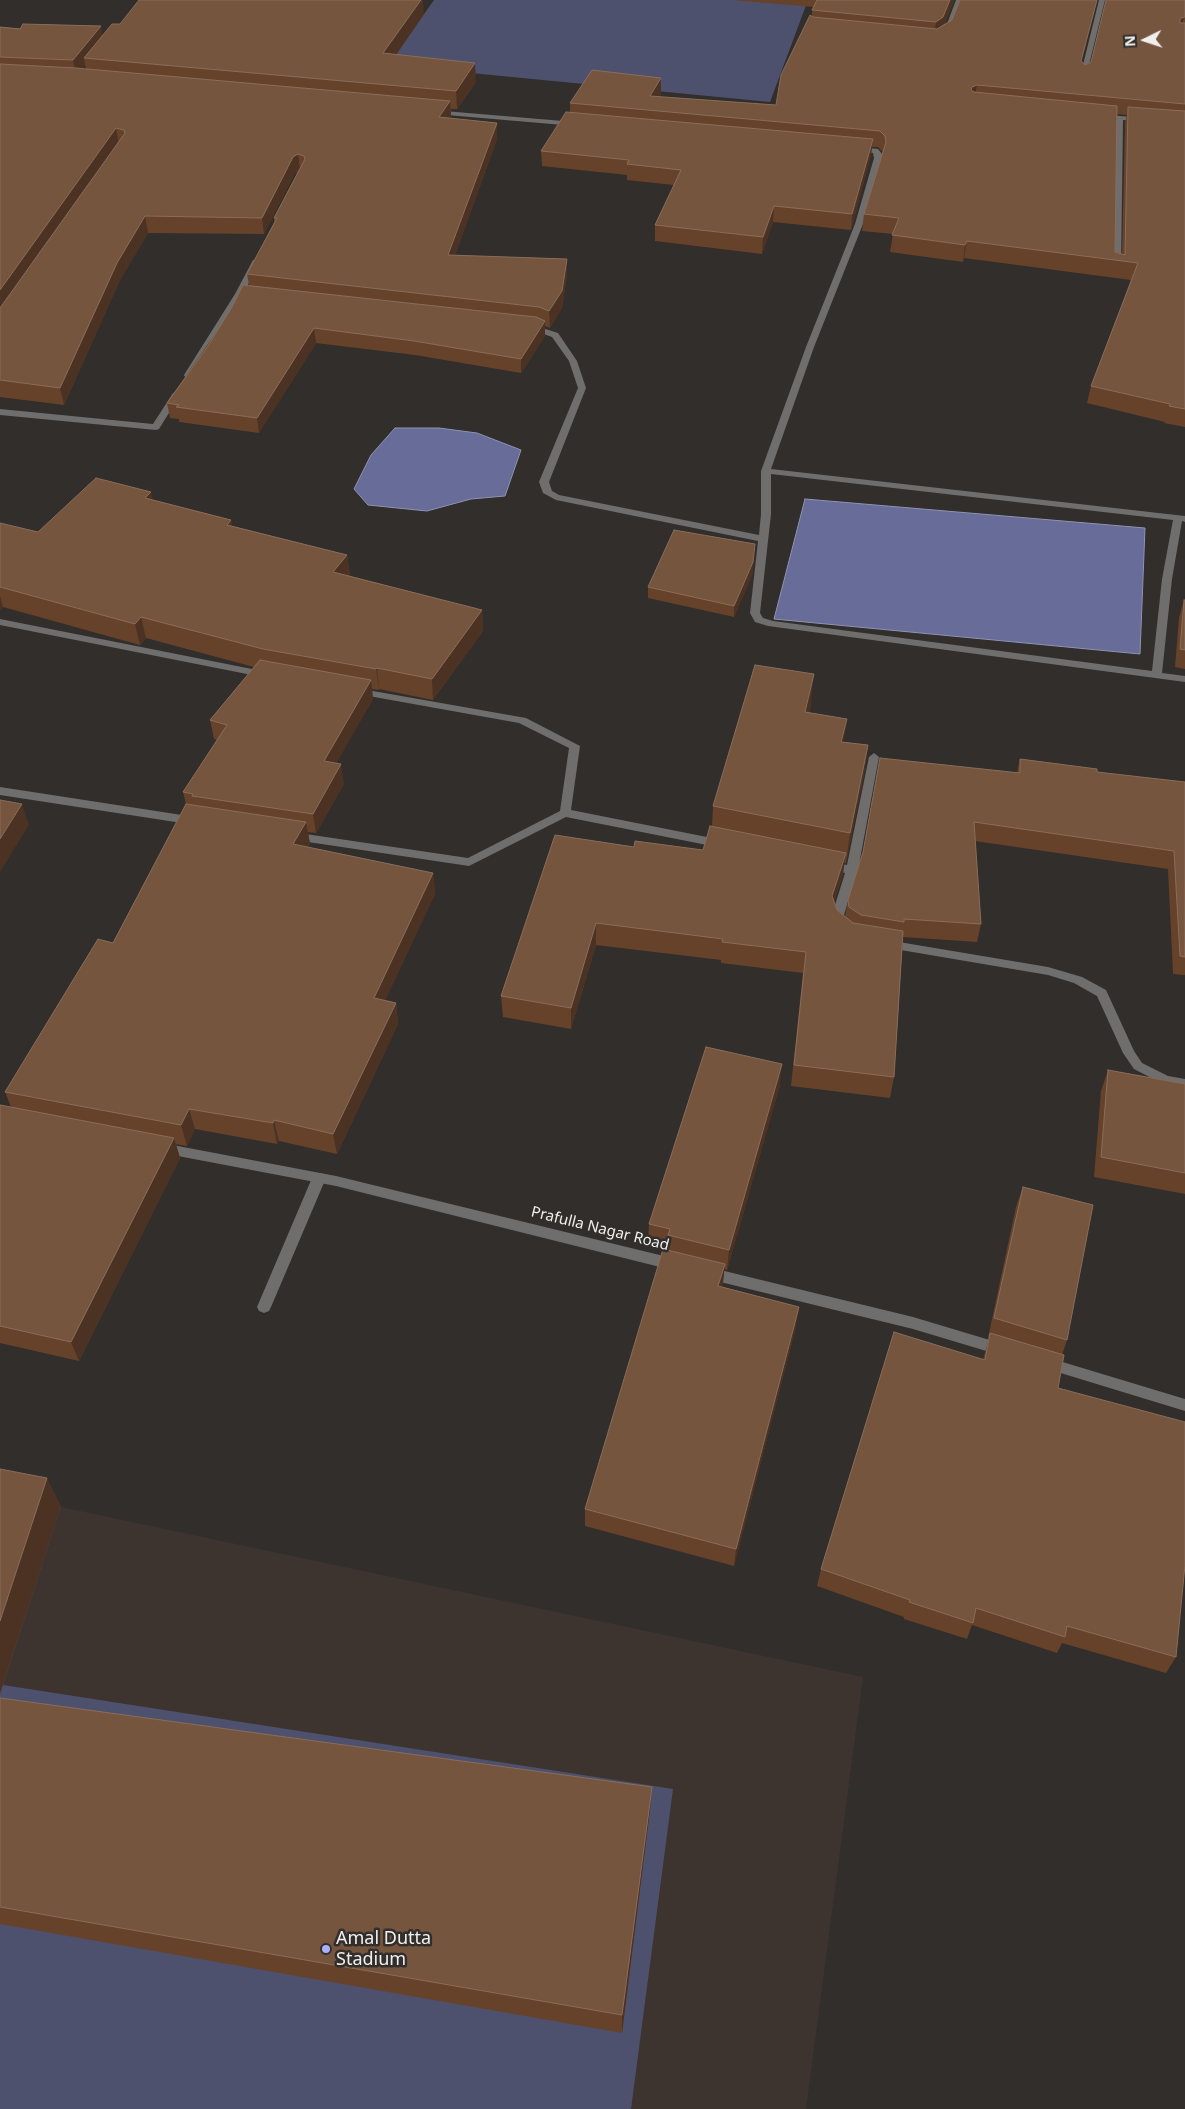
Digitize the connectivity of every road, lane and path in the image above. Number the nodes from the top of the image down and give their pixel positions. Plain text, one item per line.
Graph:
1 (958, 0) edge
2 (1102, 0) edge
3 (935, 41) edge
4 (1083, 77) edge
5 (427, 112) edge
6 (1090, 115) edge
7 (1119, 118) junction
8 (1147, 120) edge
9 (582, 124) edge
10 (851, 147) edge
11 (261, 251) edge
12 (1117, 269) edge
13 (518, 324) edge
14 (0, 412) edge
15 (766, 471) junction
16 (1181, 519) edge
17 (764, 539) junction
18 (0, 622) edge
19 (1157, 676) junction
20 (280, 678) edge
21 (1185, 679) edge
22 (348, 689) edge
23 (874, 757) dead end
24 (0, 791) edge
25 (565, 813) junction
26 (208, 823) edge
27 (276, 834) edge
28 (737, 847) edge
29 (814, 862) edge
30 (852, 870) junction
31 (847, 933) edge
32 (873, 942) edge
33 (1185, 1084) edge
34 (145, 1144) edge
35 (319, 1178) junction
36 (264, 1307) dead end
37 (1016, 1354) edge
38 (1035, 1360) edge
39 (1185, 1405) edge

1 - 3 street
2 - 4 street
5 - 9 street
6 - 7 street
7 - 8 street
7 - 12 street
10 - 15 street
11 - 14 street
13 - 17 street
15 - 16 street
15 - 17 street
16 - 19 street
17 - 19 street
18 - 20 street
19 - 21 street
22 - 25 street
23 - 30 street
24 - 26 street
25 - 27 street
25 - 28 street
29 - 30 street
30 - 31 street
32 - 33 street
34 - 35 street, Prafulla Nagar Road
35 - 36 street
35 - 37 street, Prafulla Nagar Road
38 - 39 street

